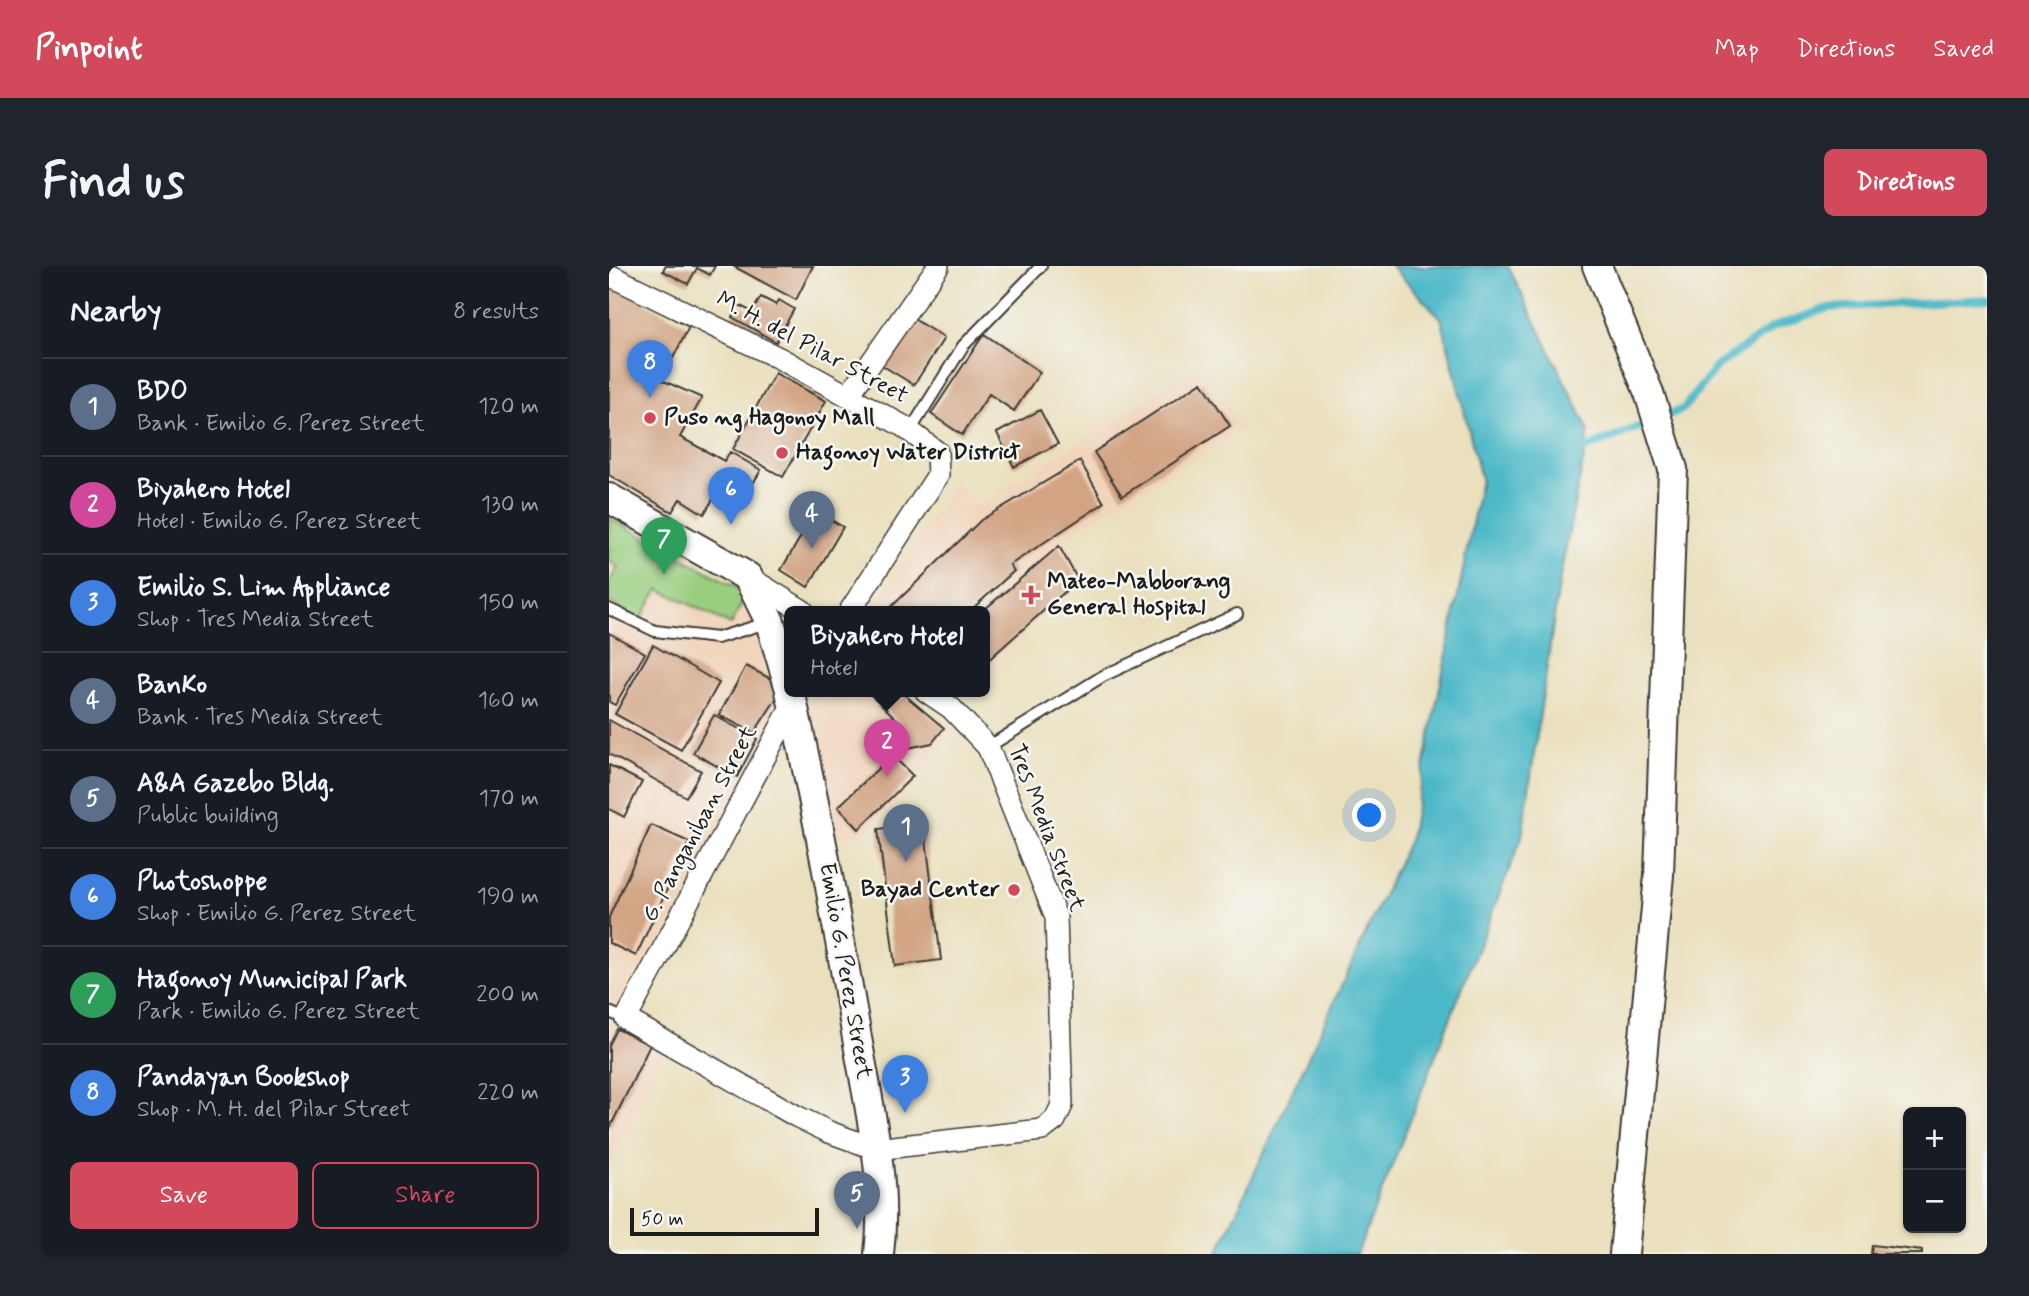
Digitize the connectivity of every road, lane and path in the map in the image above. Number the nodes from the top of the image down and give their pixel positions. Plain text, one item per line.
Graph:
1 (938, 266) edge
2 (1041, 266) edge
3 (1597, 266) edge
4 (609, 275) edge
5 (848, 396) junction
6 (910, 431) junction
7 (609, 498) edge
8 (748, 577) junction
9 (795, 606) edge
10 (853, 606) edge
11 (609, 609) edge
12 (1237, 614) dead end
13 (769, 622) junction
14 (784, 666) edge
15 (791, 697) edge
16 (794, 697) edge
17 (935, 697) edge
18 (988, 747) junction
19 (617, 1015) edge
20 (876, 1149) junction
21 (879, 1254) edge
22 (1624, 1254) edge

1 - 5 street
2 - 6 lane
3 - 22 main road
4 - 5 street, M. H. del Pilar Street
5 - 6 street, M. H. del Pilar Street
6 - 10 street, M. H. del Pilar Street
7 - 8 main road
8 - 9 street
8 - 13 main road, Emilio G. Perez Street
11 - 13 lane
12 - 18 lane
13 - 14 main road, Emilio G. Perez Street
15 - 19 street, G. Panganiban Street
16 - 20 main road, Emilio G. Perez Street
17 - 18 street, Tres Media Street
18 - 20 street, Tres Media Street
19 - 20 street
20 - 21 main road, Emilio G. Perez Street

